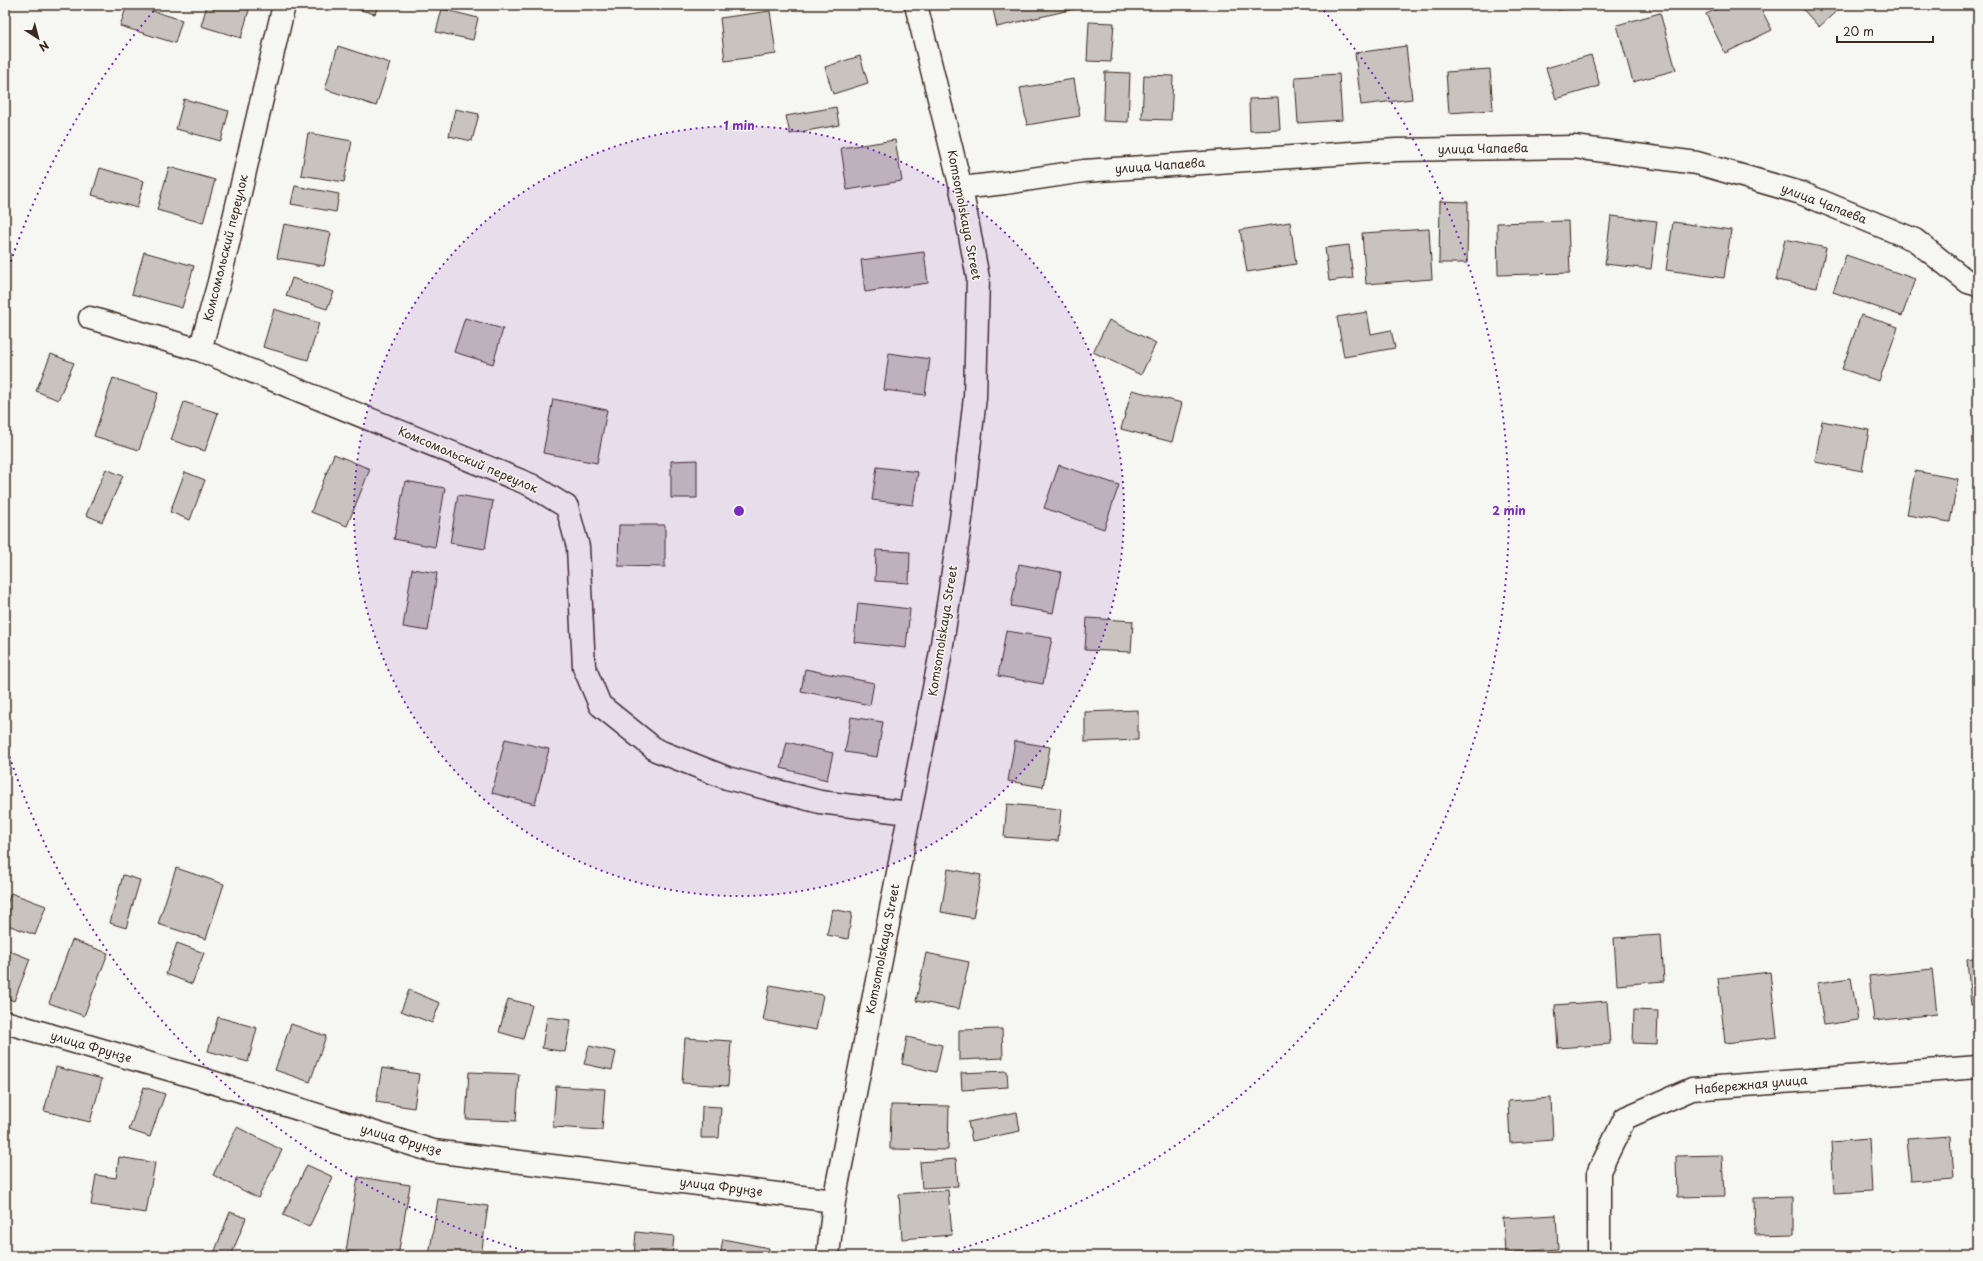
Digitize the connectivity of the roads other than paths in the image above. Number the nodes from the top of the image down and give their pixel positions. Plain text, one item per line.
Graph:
1 (284, 5) edge
2 (916, 5) edge
3 (961, 188) junction
4 (1978, 285) edge
5 (90, 318) dead end
6 (200, 350) junction
7 (909, 813) junction
8 (5, 1022) edge
9 (1978, 1067) edge
10 (834, 1201) junction
11 (828, 1256) edge
12 (1599, 1256) edge

1 - 6 street, Комсомольский переулок
2 - 3 street, Komsomolskaya Street
3 - 4 street, улица Чапаева
3 - 7 street, Komsomolskaya Street
5 - 6 street
6 - 7 street, Комсомольский переулок
7 - 10 street, Komsomolskaya Street
8 - 10 street, улица Фрунзе
9 - 12 street, Набережная улица
10 - 11 street, Komsomolskaya Street

